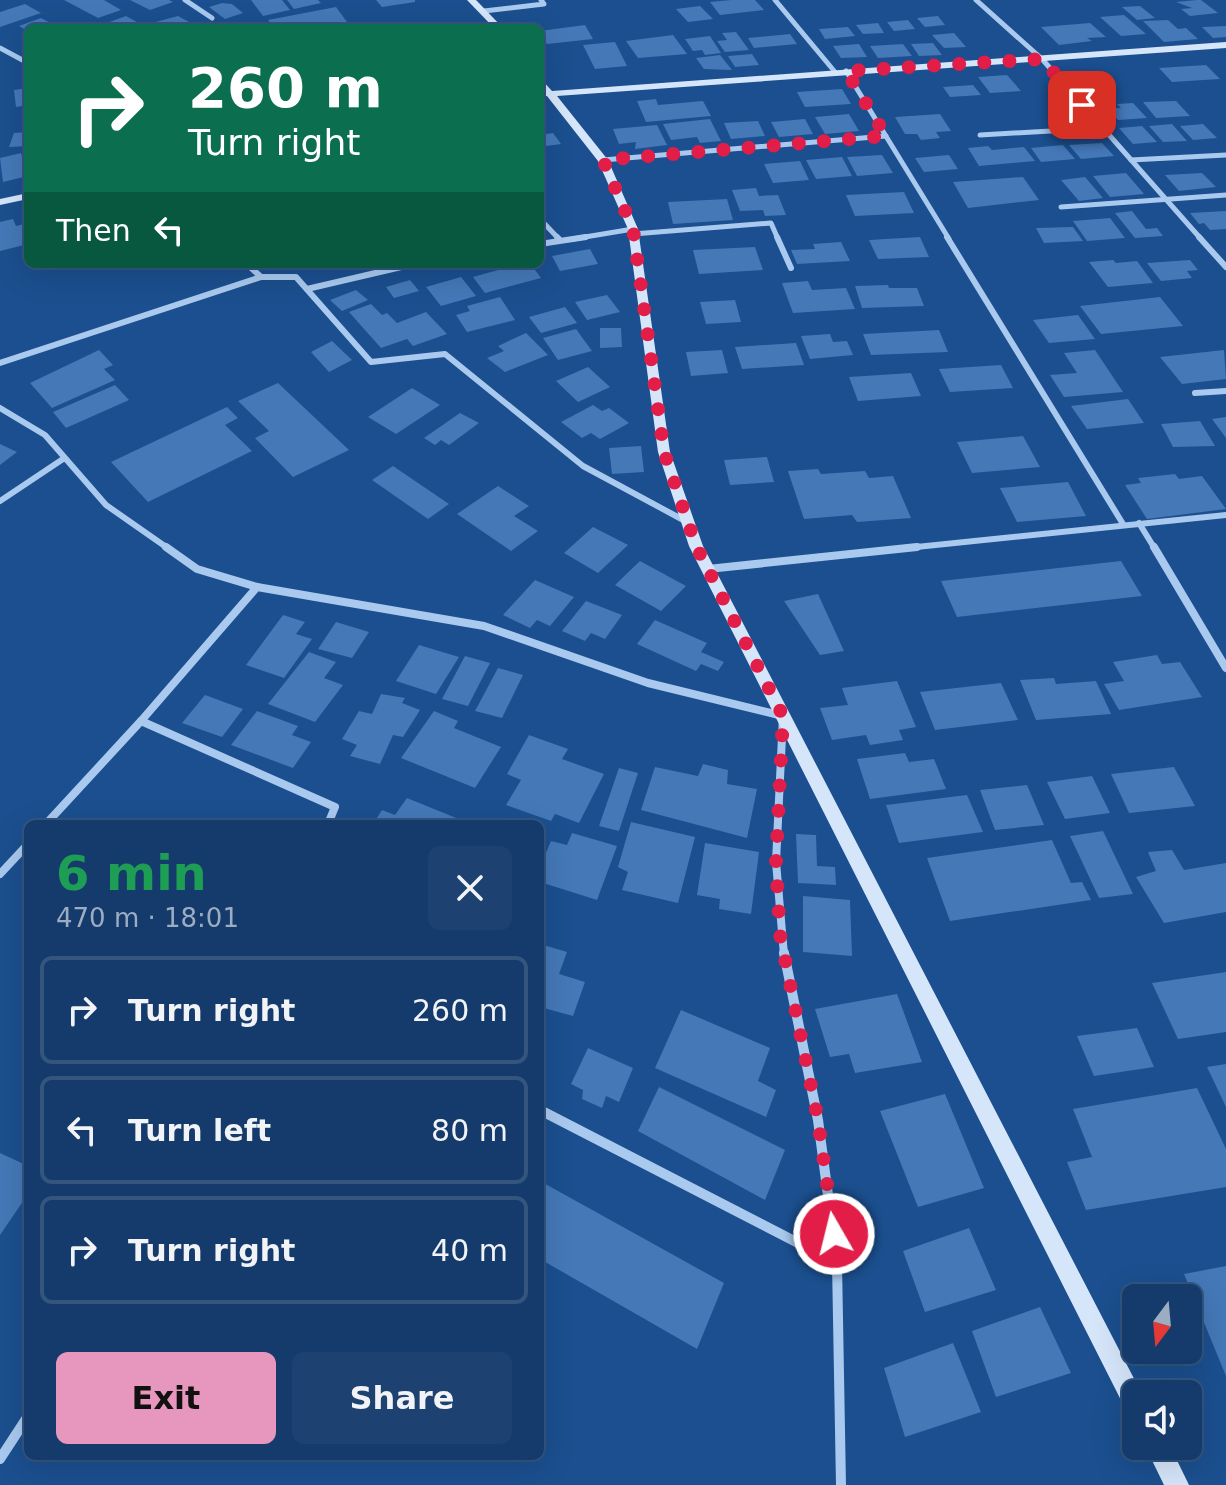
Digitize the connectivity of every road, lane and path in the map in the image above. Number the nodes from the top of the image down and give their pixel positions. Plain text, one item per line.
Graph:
1 (185, 0) edge
2 (471, 0) edge
3 (541, 0) edge
4 (775, 0) edge
5 (976, 0) edge
6 (484, 11) junction
7 (212, 18) dead end
8 (495, 24) edge
9 (1226, 45) edge
10 (0, 48) edge
11 (1042, 59) junction
12 (24, 61) edge
13 (846, 71) junction
14 (835, 72) junction
15 (544, 90) edge
16 (544, 91) edge
17 (1103, 128) junction
18 (980, 135) dead end
19 (886, 136) junction
20 (1226, 155) edge
21 (603, 160) junction
22 (1131, 160) junction
23 (1226, 195) edge
24 (24, 197) edge
25 (1167, 200) junction
26 (0, 202) edge
27 (1061, 207) dead end
28 (544, 223) edge
29 (633, 231) junction
30 (560, 240) junction
31 (544, 243) edge
32 (1226, 267) edge
33 (251, 268) edge
34 (397, 268) edge
35 (791, 268) dead end
36 (261, 277) junction
37 (307, 289) junction
38 (0, 363) edge
39 (1226, 391) edge
40 (1195, 393) dead end
41 (0, 408) edge
42 (63, 459) junction
43 (0, 501) edge
44 (1226, 515) edge
45 (688, 523) junction
46 (1139, 523) junction
47 (1123, 524) junction
48 (708, 569) junction
49 (257, 587) junction
50 (1226, 668) edge
51 (783, 716) junction
52 (141, 721) junction
53 (50, 820) edge
54 (330, 820) edge
55 (24, 848) edge
56 (0, 874) edge
57 (544, 1112) edge
58 (837, 1263) junction
59 (1123, 1380) edge
60 (24, 1422) edge
61 (0, 1459) edge
62 (1164, 1460) edge
63 (841, 1485) edge
64 (1177, 1485) edge

1 - 7 street
2 - 6 street
3 - 6 street
4 - 14 street
5 - 11 street
6 - 8 street
9 - 11 street
10 - 12 street
11 - 13 street
11 - 17 street
13 - 14 street
13 - 19 street
14 - 15 street
16 - 21 street
17 - 18 street
17 - 22 street
19 - 21 street
19 - 47 street
20 - 22 street
21 - 29 street
22 - 25 street
23 - 25 street
24 - 26 street
25 - 27 street
25 - 32 street
28 - 30 street
29 - 30 street
29 - 35 street
29 - 45 street
30 - 31 street
33 - 36 street
34 - 37 street
36 - 37 street
36 - 38 street
37 - 45 street
39 - 40 street
41 - 42 street
42 - 43 street
42 - 49 street
44 - 46 street
45 - 48 street
46 - 47 street
46 - 50 street
47 - 48 street
48 - 51 street
49 - 51 street
49 - 52 street
51 - 58 street
51 - 59 street
52 - 53 street
52 - 54 street
55 - 56 street
57 - 58 street
58 - 63 street
60 - 61 street
62 - 64 street

